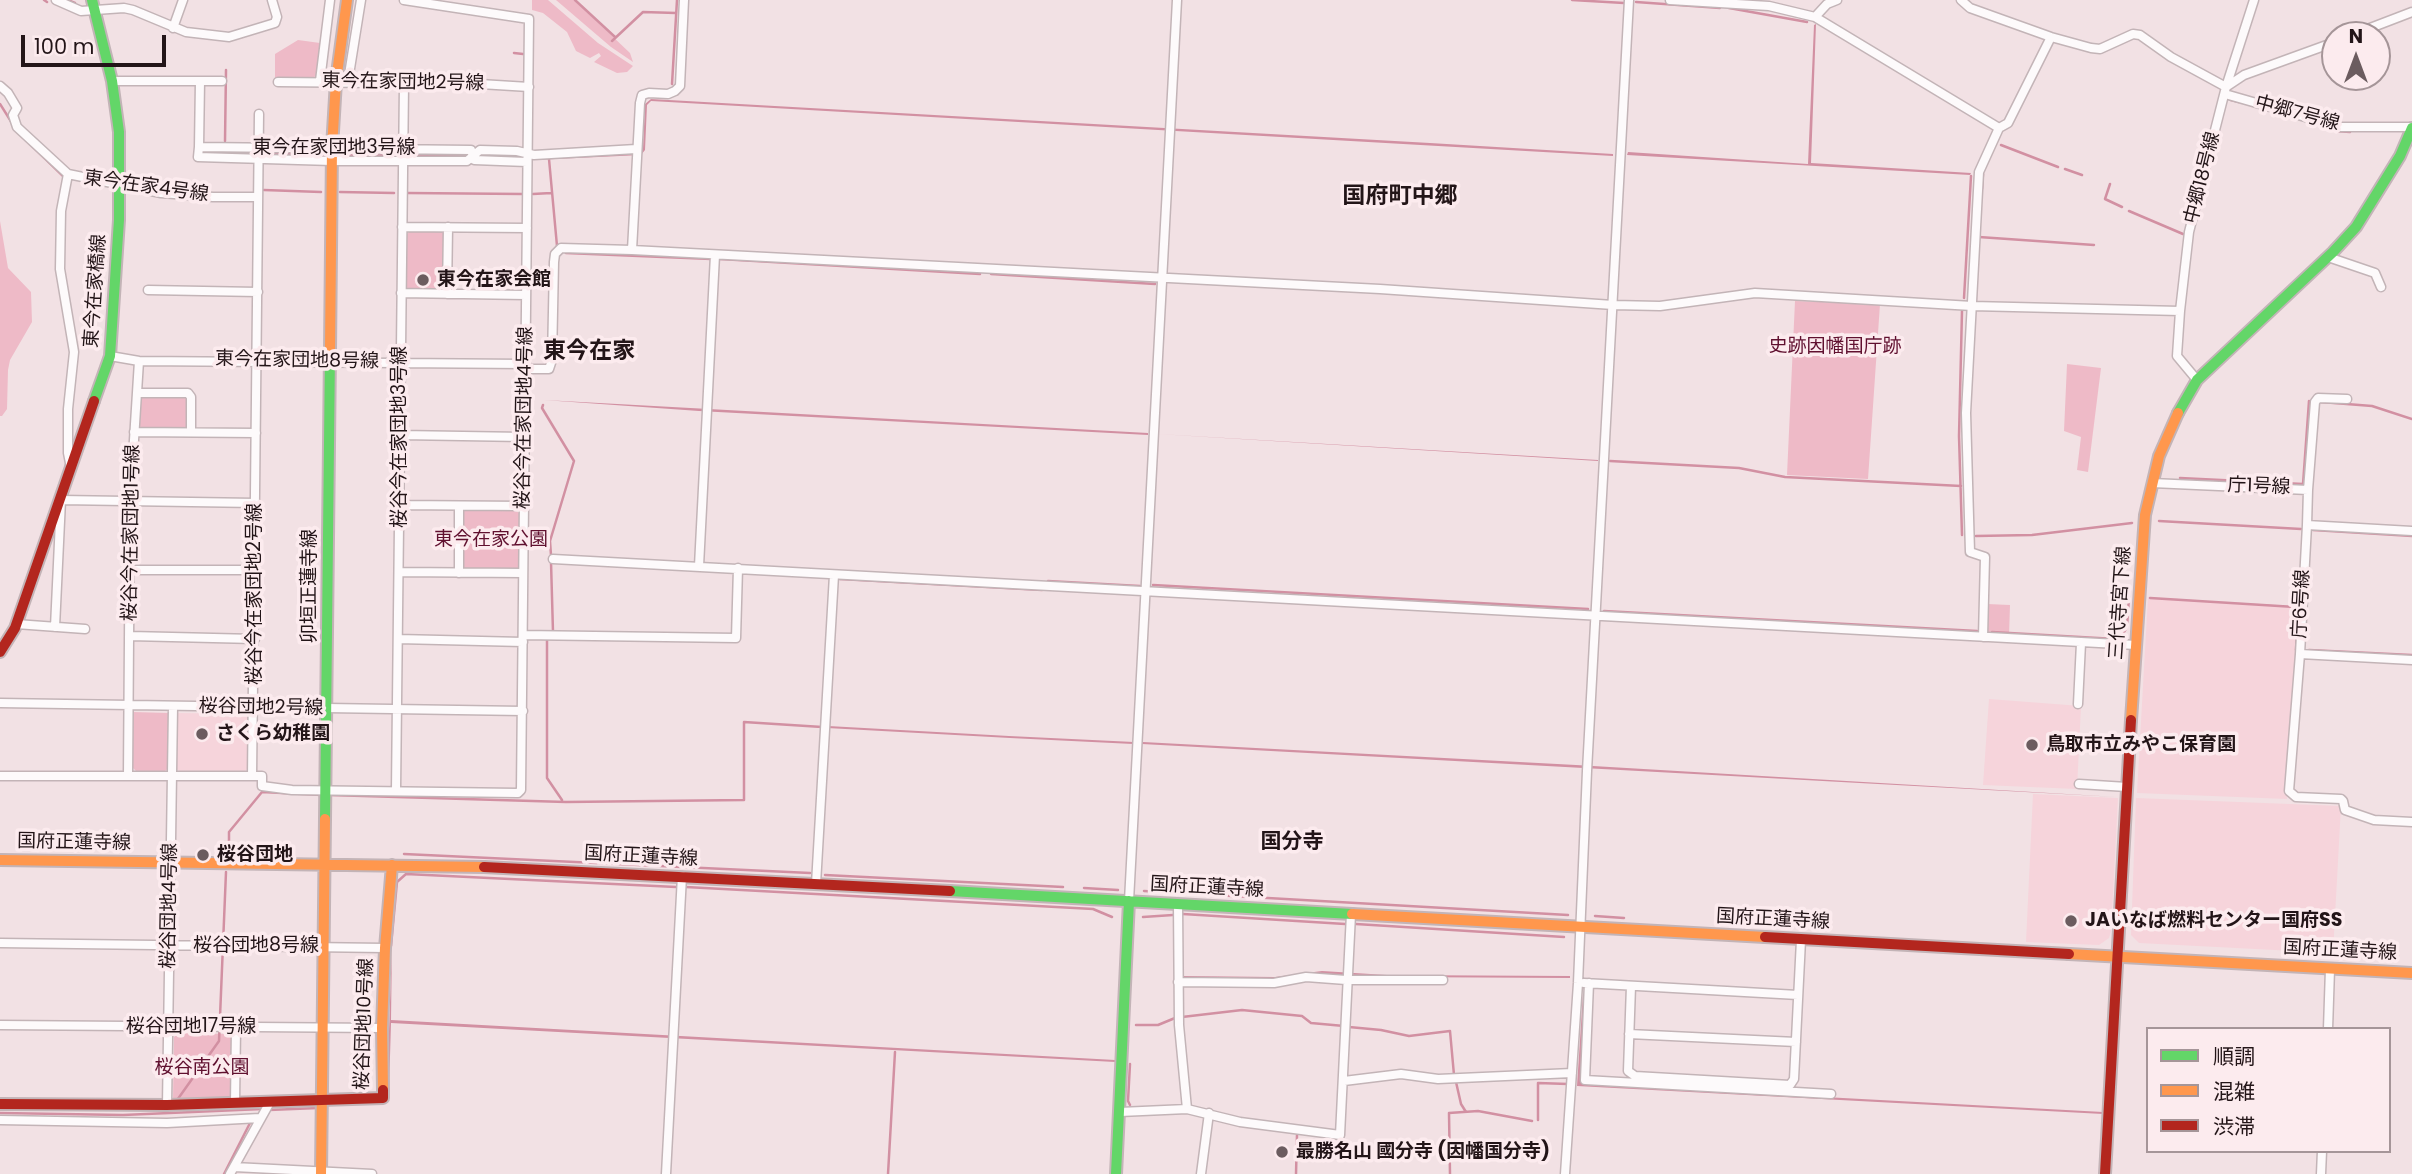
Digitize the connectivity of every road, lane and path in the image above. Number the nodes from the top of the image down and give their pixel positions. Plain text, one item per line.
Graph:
1 (56, 0) edge
2 (183, 0) edge
3 (272, 0) edge
4 (330, 0) edge
5 (347, 0) edge
6 (361, 0) edge
7 (404, 0) edge
8 (684, 0) edge
9 (1177, 0) edge
10 (1629, 0) edge
11 (1670, 0) edge
12 (1837, 0) edge
13 (1961, 0) edge
14 (2254, 0) edge
15 (93, 5) edge
16 (2412, 12) edge
17 (1815, 17) junction
18 (2389, 21) edge
19 (173, 28) junction
20 (2051, 37) junction
21 (2321, 47) edge
22 (113, 80) junction
23 (200, 81) junction
24 (222, 81) dead end
25 (320, 81) junction
26 (336, 81) junction
27 (348, 81) junction
28 (278, 82) dead end
29 (404, 84) junction
30 (0, 86) edge
31 (529, 87) junction
32 (2226, 91) junction
33 (259, 114) dead end
34 (1999, 128) junction
35 (2412, 128) edge
36 (199, 147) junction
37 (258, 147) junction
38 (332, 148) junction
39 (402, 148) junction
40 (636, 149) junction
41 (527, 152) junction
42 (472, 155) junction
43 (258, 160) junction
44 (402, 160) junction
45 (332, 161) junction
46 (527, 162) junction
47 (68, 174) junction
48 (118, 184) junction
49 (258, 197) junction
50 (402, 227) junction
51 (448, 228) junction
52 (527, 228) junction
53 (632, 250) junction
54 (715, 255) junction
55 (2328, 257) junction
56 (1162, 280) junction
57 (2381, 287) dead end
58 (148, 290) dead end
59 (258, 292) junction
60 (401, 293) junction
61 (447, 294) junction
62 (526, 295) junction
63 (1612, 305) junction
64 (1972, 306) junction
65 (2180, 311) junction
66 (110, 356) junction
67 (139, 361) junction
68 (257, 361) junction
69 (329, 362) junction
70 (401, 362) junction
71 (526, 366) junction
72 (2197, 380) junction
73 (137, 393) junction
74 (2347, 399) dead end
75 (134, 432) junction
76 (191, 432) junction
77 (256, 433) junction
78 (401, 435) junction
79 (524, 437) junction
80 (71, 468) junction
81 (2152, 483) junction
82 (2308, 489) junction
83 (61, 500) junction
84 (130, 502) junction
85 (256, 503) junction
86 (400, 505) junction
87 (459, 506) junction
88 (523, 506) junction
89 (2307, 525) junction
90 (2412, 531) edge
91 (553, 559) dead end
92 (699, 566) junction
93 (738, 568) junction
94 (130, 570) junction
95 (256, 570) junction
96 (399, 572) junction
97 (459, 573) junction
98 (523, 573) junction
99 (834, 575) junction
100 (1147, 590) junction
101 (1596, 615) junction
102 (16, 624) junction
103 (55, 627) junction
104 (85, 629) dead end
105 (130, 636) junction
106 (1983, 637) junction
107 (523, 638) junction
108 (255, 639) junction
109 (398, 639) junction
110 (2081, 643) junction
111 (2136, 645) junction
112 (1, 650) edge
113 (2300, 654) junction
114 (2412, 660) edge
115 (0, 703) edge
116 (2078, 704) dead end
117 (129, 706) junction
118 (173, 707) junction
119 (255, 708) junction
120 (326, 708) junction
121 (397, 709) junction
122 (523, 711) junction
123 (0, 776) edge
124 (128, 776) junction
125 (172, 776) junction
126 (252, 776) junction
127 (2079, 784) dead end
128 (2127, 787) junction
129 (326, 790) junction
130 (396, 790) junction
131 (2412, 822) edge
132 (0, 860) edge
133 (171, 862) junction
134 (325, 864) junction
135 (392, 864) junction
136 (682, 876) junction
137 (816, 884) junction
138 (1129, 901) junction
139 (1178, 904) junction
140 (1351, 914) junction
141 (1581, 927) junction
142 (1801, 940) junction
143 (0, 943) edge
144 (323, 946) junction
145 (170, 947) junction
146 (385, 947) junction
147 (2119, 956) junction
148 (2330, 969) junction
149 (2412, 973) edge
150 (1346, 980) junction
151 (1443, 980) dead end
152 (1178, 982) junction
153 (1578, 983) junction
154 (1590, 984) junction
155 (1631, 986) junction
156 (1798, 995) junction
157 (0, 1025) edge
158 (169, 1027) junction
159 (2328, 1027) edge
160 (236, 1028) junction
161 (322, 1028) junction
162 (382, 1028) junction
163 (1629, 1034) junction
164 (1796, 1042) junction
165 (1572, 1073) junction
166 (1344, 1081) junction
167 (1831, 1094) dead end
168 (321, 1100) junction
169 (270, 1102) junction
170 (235, 1103) junction
171 (0, 1104) edge
172 (167, 1105) junction
173 (1187, 1109) junction
174 (1120, 1112) junction
175 (1209, 1113) junction
176 (260, 1118) junction
177 (0, 1120) edge
178 (2322, 1153) edge
179 (232, 1170) edge
180 (321, 1173) edge
181 (372, 1174) edge
182 (666, 1174) edge
183 (1116, 1174) edge
184 (1201, 1174) edge
185 (1565, 1174) edge
186 (2105, 1174) edge
187 (2321, 1174) edge

1 - 15 street
2 - 19 street
3 - 19 street
4 - 25 street
5 - 26 main road, 卯垣正蓮寺線
6 - 27 street
7 - 31 street, 桜谷今在家団地4号線
8 - 40 street
9 - 56 street
10 - 63 street
11 - 17 street
12 - 17 street
13 - 20 street
14 - 32 street, 中郷18号線
15 - 19 street
15 - 22 main road, 東今在家橋線
16 - 18 street
17 - 34 street
20 - 32 street, 中郷7号線
20 - 34 street
21 - 32 street
22 - 23 street
22 - 48 main road, 東今在家橋線
23 - 24 street
23 - 36 street
25 - 26 street, 東今在家団地2号線
25 - 28 street, 東今在家団地2号線
26 - 27 street, 東今在家団地2号線
26 - 38 main road, 卯垣正蓮寺線
27 - 29 street, 東今在家団地2号線
29 - 31 street, 東今在家団地2号線
29 - 39 street, 桜谷今在家団地3号線
30 - 47 street, 東今在家4号線
31 - 41 street, 桜谷今在家団地4号線
32 - 35 street, 中郷7号線
32 - 65 street, 中郷18号線
33 - 37 street, 桜谷今在家団地2号線
34 - 64 street
35 - 55 main road, 三代寺宮下線
36 - 37 street, 東今在家団地3号線
36 - 43 street
37 - 38 street, 東今在家団地3号線
37 - 43 street, 桜谷今在家団地2号線
38 - 39 street, 東今在家団地3号線
38 - 45 main road, 卯垣正蓮寺線
39 - 42 street, 東今在家団地3号線
39 - 44 street, 桜谷今在家団地3号線
40 - 41 street
40 - 53 street
41 - 42 street
41 - 46 street, 桜谷今在家団地4号線
42 - 44 street
42 - 46 street, 東今在家団地3号線
43 - 45 street
43 - 49 street, 桜谷今在家団地2号線
44 - 45 street
44 - 50 street, 桜谷今在家団地3号線
45 - 69 main road, 卯垣正蓮寺線
46 - 52 street, 桜谷今在家団地4号線
47 - 48 street, 東今在家4号線
47 - 80 street
48 - 49 street, 東今在家4号線
48 - 66 main road, 東今在家橋線
49 - 59 street, 桜谷今在家団地2号線
50 - 51 street
50 - 60 street, 桜谷今在家団地3号線
51 - 52 street
51 - 61 street
52 - 62 street, 桜谷今在家団地4号線
53 - 54 street
53 - 71 street
54 - 56 street
54 - 92 street
55 - 57 street
55 - 72 main road, 三代寺宮下線
56 - 63 street
56 - 100 street
58 - 59 street
59 - 68 street, 桜谷今在家団地2号線
60 - 61 street
60 - 70 street, 桜谷今在家団地3号線
61 - 62 street
62 - 71 street, 桜谷今在家団地4号線
63 - 64 street
63 - 101 street
64 - 65 street
64 - 106 street
65 - 72 street, 中郷18号線
66 - 67 street, 東今在家団地8号線
66 - 80 main road, 東今在家橋線
67 - 68 street, 東今在家団地8号線
67 - 73 street, 桜谷今在家団地1号線
68 - 69 street, 東今在家団地8号線
68 - 77 street, 桜谷今在家団地2号線
69 - 70 street, 東今在家団地8号線
69 - 120 main road, 卯垣正蓮寺線
70 - 71 street, 東今在家団地8号線
70 - 78 street, 桜谷今在家団地3号線
71 - 79 street, 桜谷今在家団地4号線
72 - 81 main road, 三代寺宮下線
73 - 75 street, 桜谷今在家団地1号線
73 - 76 street
74 - 82 street
75 - 76 street
75 - 84 street, 桜谷今在家団地1号線
76 - 77 street
77 - 85 street, 桜谷今在家団地2号線
78 - 79 street
78 - 86 street, 桜谷今在家団地3号線
79 - 88 street, 桜谷今在家団地4号線
80 - 83 main road, 東今在家橋線
81 - 82 street, 庁1号線
81 - 111 main road, 三代寺宮下線
82 - 89 street, 庁1号線
83 - 84 street
83 - 102 main road, 東今在家橋線
83 - 103 street
84 - 85 street
84 - 94 street, 桜谷今在家団地1号線
85 - 95 street, 桜谷今在家団地2号線
86 - 87 street
86 - 96 street, 桜谷今在家団地3号線
87 - 88 street
87 - 97 street
88 - 98 street, 桜谷今在家団地4号線
89 - 90 street
89 - 113 street, 庁6号線
91 - 92 street
92 - 93 street
93 - 99 street
93 - 107 street
94 - 95 street
94 - 105 street, 桜谷今在家団地1号線
95 - 108 street, 桜谷今在家団地2号線
96 - 97 street
96 - 109 street, 桜谷今在家団地3号線
97 - 98 street
98 - 107 street, 桜谷今在家団地4号線
99 - 100 street
99 - 137 street
100 - 101 street
100 - 138 street
101 - 106 street
101 - 141 street
102 - 103 street
102 - 112 main road, 東今在家橋線
103 - 104 street
105 - 108 street
105 - 117 street, 桜谷今在家団地1号線
106 - 110 street
107 - 109 street
107 - 122 street, 桜谷今在家団地4号線
108 - 119 street, 桜谷今在家団地2号線
109 - 121 street, 桜谷今在家団地3号線
110 - 111 street
110 - 116 street
111 - 128 main road, 三代寺宮下線
113 - 114 street, 庁6号線
113 - 131 street
115 - 117 street, 桜谷団地2号線
117 - 118 street, 桜谷団地2号線
117 - 124 street, 桜谷今在家団地1号線
118 - 119 street, 桜谷団地2号線
118 - 125 street, 桜谷団地4号線
119 - 120 street, 桜谷団地2号線
119 - 126 street, 桜谷今在家団地2号線
120 - 121 street, 桜谷団地2号線
120 - 129 main road, 卯垣正蓮寺線
121 - 122 street, 桜谷団地2号線
121 - 130 street, 桜谷今在家団地3号線
122 - 130 street, 桜谷今在家団地4号線
123 - 124 street
124 - 125 street
125 - 126 street
125 - 133 street, 桜谷団地4号線
126 - 129 street, 桜谷今在家団地4号線
127 - 128 street
128 - 147 main road, 三代寺宮下線
129 - 130 street, 桜谷今在家団地4号線
129 - 134 main road, 卯垣正蓮寺線
132 - 133 main road, 国府正蓮寺線
133 - 134 main road, 国府正蓮寺線
133 - 145 street, 桜谷団地4号線
134 - 135 main road, 国府正蓮寺線
134 - 144 main road, 卯垣正蓮寺線
135 - 136 main road, 国府正蓮寺線
135 - 146 main road, 桜谷団地10号線
136 - 137 main road, 国府正蓮寺線
136 - 182 street
137 - 138 main road, 国府正蓮寺線
138 - 139 main road, 国府正蓮寺線
138 - 174 main road
139 - 140 main road, 国府正蓮寺線
139 - 152 street
140 - 141 main road, 国府正蓮寺線
140 - 150 street
141 - 142 main road, 国府正蓮寺線
141 - 153 street
142 - 147 main road, 国府正蓮寺線
142 - 156 street
143 - 145 street, 桜谷団地8号線
144 - 145 street, 桜谷団地8号線
144 - 146 street, 桜谷団地8号線
144 - 161 main road, 卯垣正蓮寺線
145 - 158 street, 桜谷団地4号線
146 - 162 main road, 桜谷団地10号線
147 - 148 main road, 国府正蓮寺線
147 - 186 main road, 三代寺宮下線
148 - 149 main road, 国府正蓮寺線
148 - 159 street
150 - 151 street
150 - 152 street
150 - 166 street
152 - 173 street
153 - 154 street
153 - 165 street
154 - 155 street
154 - 167 street
155 - 156 street
155 - 163 street
156 - 164 street
157 - 158 street, 桜谷団地17号線
158 - 160 street, 桜谷団地17号線
158 - 172 street, 桜谷団地4号線
160 - 161 street, 桜谷団地17号線
160 - 170 street
161 - 162 street, 桜谷団地17号線
161 - 168 main road, 卯垣正蓮寺線
162 - 168 main road, 桜谷団地10号線
163 - 164 street
163 - 164 street
165 - 166 street
165 - 185 street
166 - 175 street
168 - 169 main road, 桜谷団地10号線
168 - 180 main road, 卯垣正蓮寺線
169 - 170 main road, 桜谷団地10号線
169 - 176 street
170 - 172 main road, 桜谷団地10号線
171 - 172 main road, 桜谷団地10号線
173 - 174 street
173 - 175 street
174 - 183 main road
175 - 184 street
176 - 177 street
176 - 179 street
178 - 187 street
179 - 180 street
180 - 181 street

